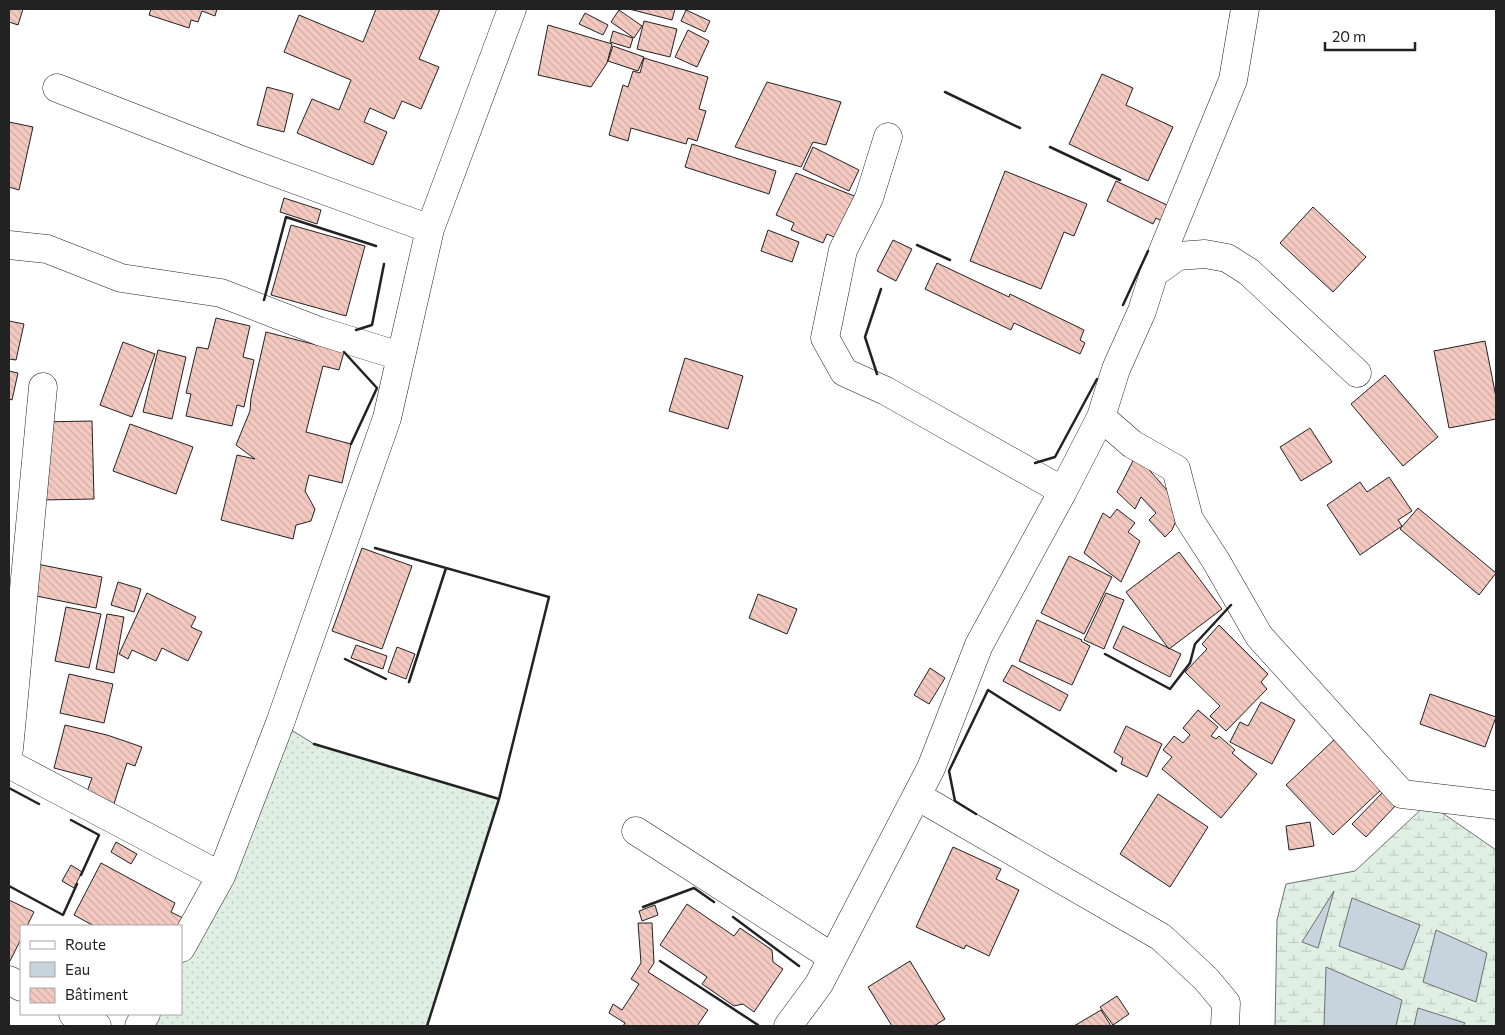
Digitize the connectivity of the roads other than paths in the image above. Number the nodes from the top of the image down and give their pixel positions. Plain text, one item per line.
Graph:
1 (512, 9) edge
2 (1245, 9) edge
3 (57, 88) dead end
4 (888, 137) dead end
5 (430, 229) junction
6 (9, 244) edge
7 (1154, 273) junction
8 (400, 356) junction
9 (1358, 373) dead end
10 (43, 387) dead end
11 (1101, 417) junction
12 (1063, 491) junction
13 (9, 749) edge
14 (9, 764) edge
15 (917, 796) junction
16 (1496, 805) edge
17 (636, 831) dead end
18 (220, 876) junction
19 (182, 946) edge
20 (832, 957) junction
21 (9, 980) edge
22 (20, 986) edge
23 (75, 1015) edge
24 (145, 1015) edge
25 (97, 1026) edge
26 (139, 1026) edge
27 (788, 1026) edge
28 (1225, 1026) edge

1 - 5 street
2 - 7 street
3 - 5 street
4 - 12 street
5 - 8 street
6 - 8 street
7 - 9 street
7 - 11 street
8 - 18 street
10 - 13 street
11 - 12 street
11 - 16 street
12 - 15 street
14 - 18 street
15 - 20 street
15 - 28 street
17 - 20 street
18 - 19 street
20 - 27 street
21 - 22 street
23 - 25 street
24 - 26 street

